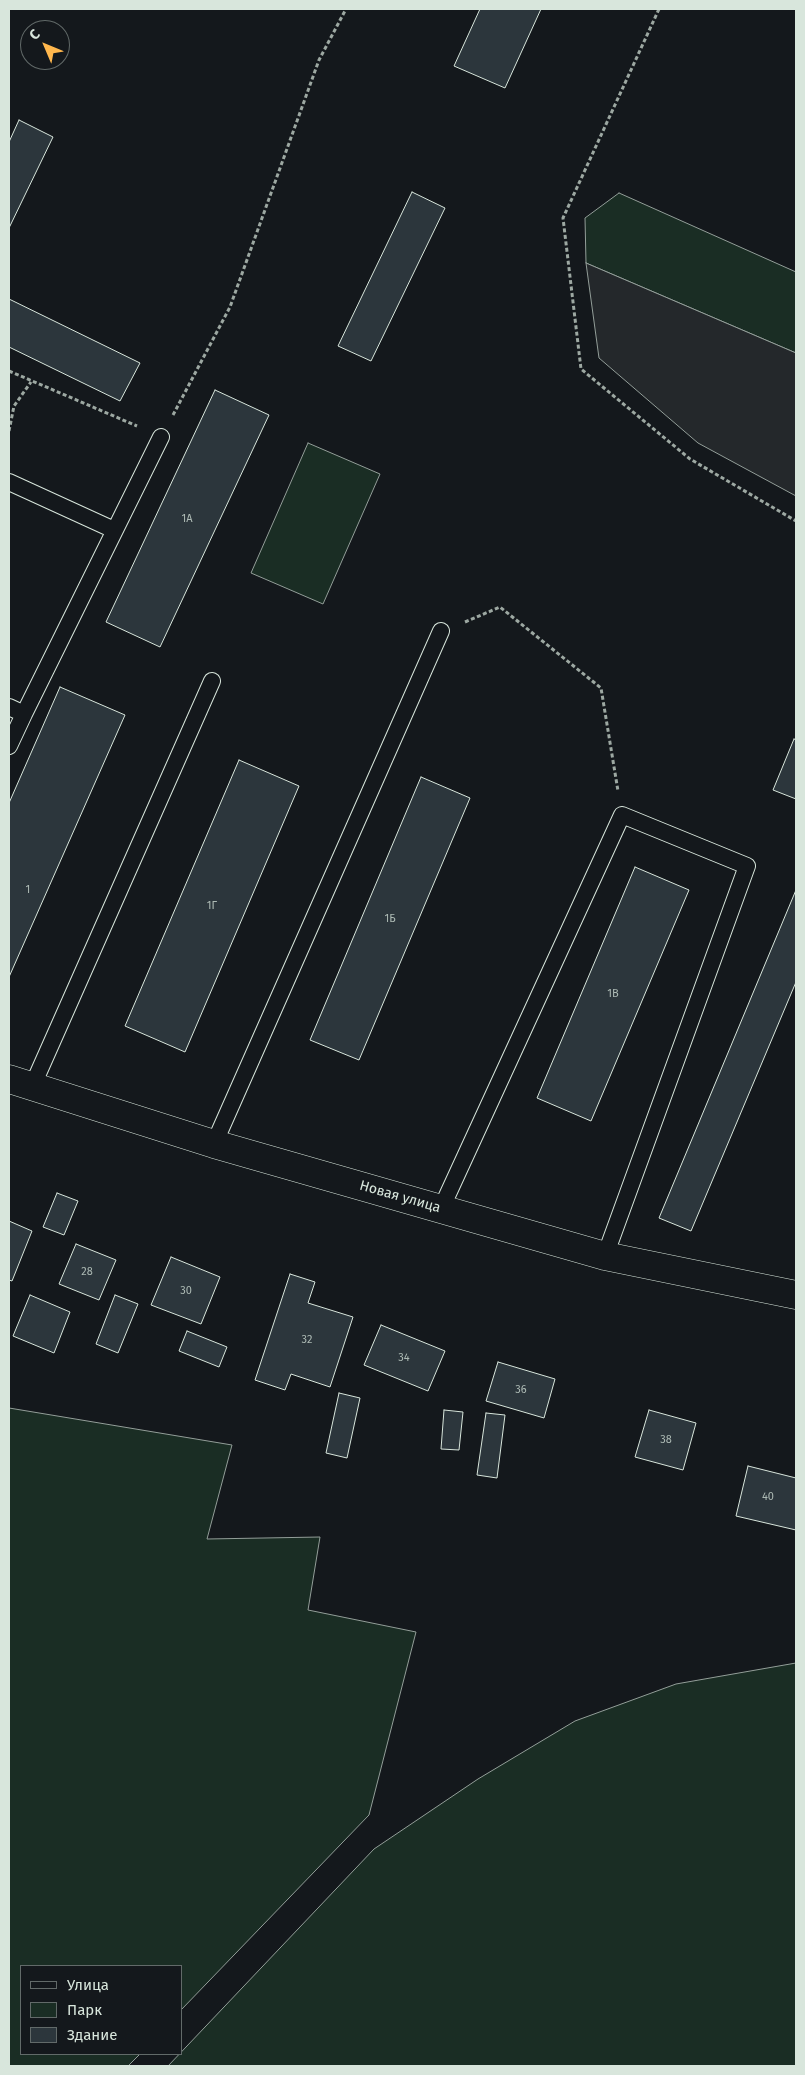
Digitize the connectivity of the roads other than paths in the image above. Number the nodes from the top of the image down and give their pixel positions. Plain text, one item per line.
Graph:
1 (161, 437) road end
2 (9, 482) edge
3 (114, 530) junction
4 (441, 631) road end
5 (212, 681) dead end
6 (16, 711) edge
7 (9, 746) edge
8 (20, 1083) edge
9 (214, 1144) junction
10 (441, 1209) junction
11 (605, 1256) junction
12 (796, 1295) edge

1 - 3 lane
2 - 3 lane
3 - 6 lane
4 - 9 lane
5 - 8 lane
6 - 7 lane
8 - 9 street, Новая улица
9 - 10 street, Новая улица
10 - 11 street, Новая улица
10 - 11 lane
11 - 12 street, Новая улица

